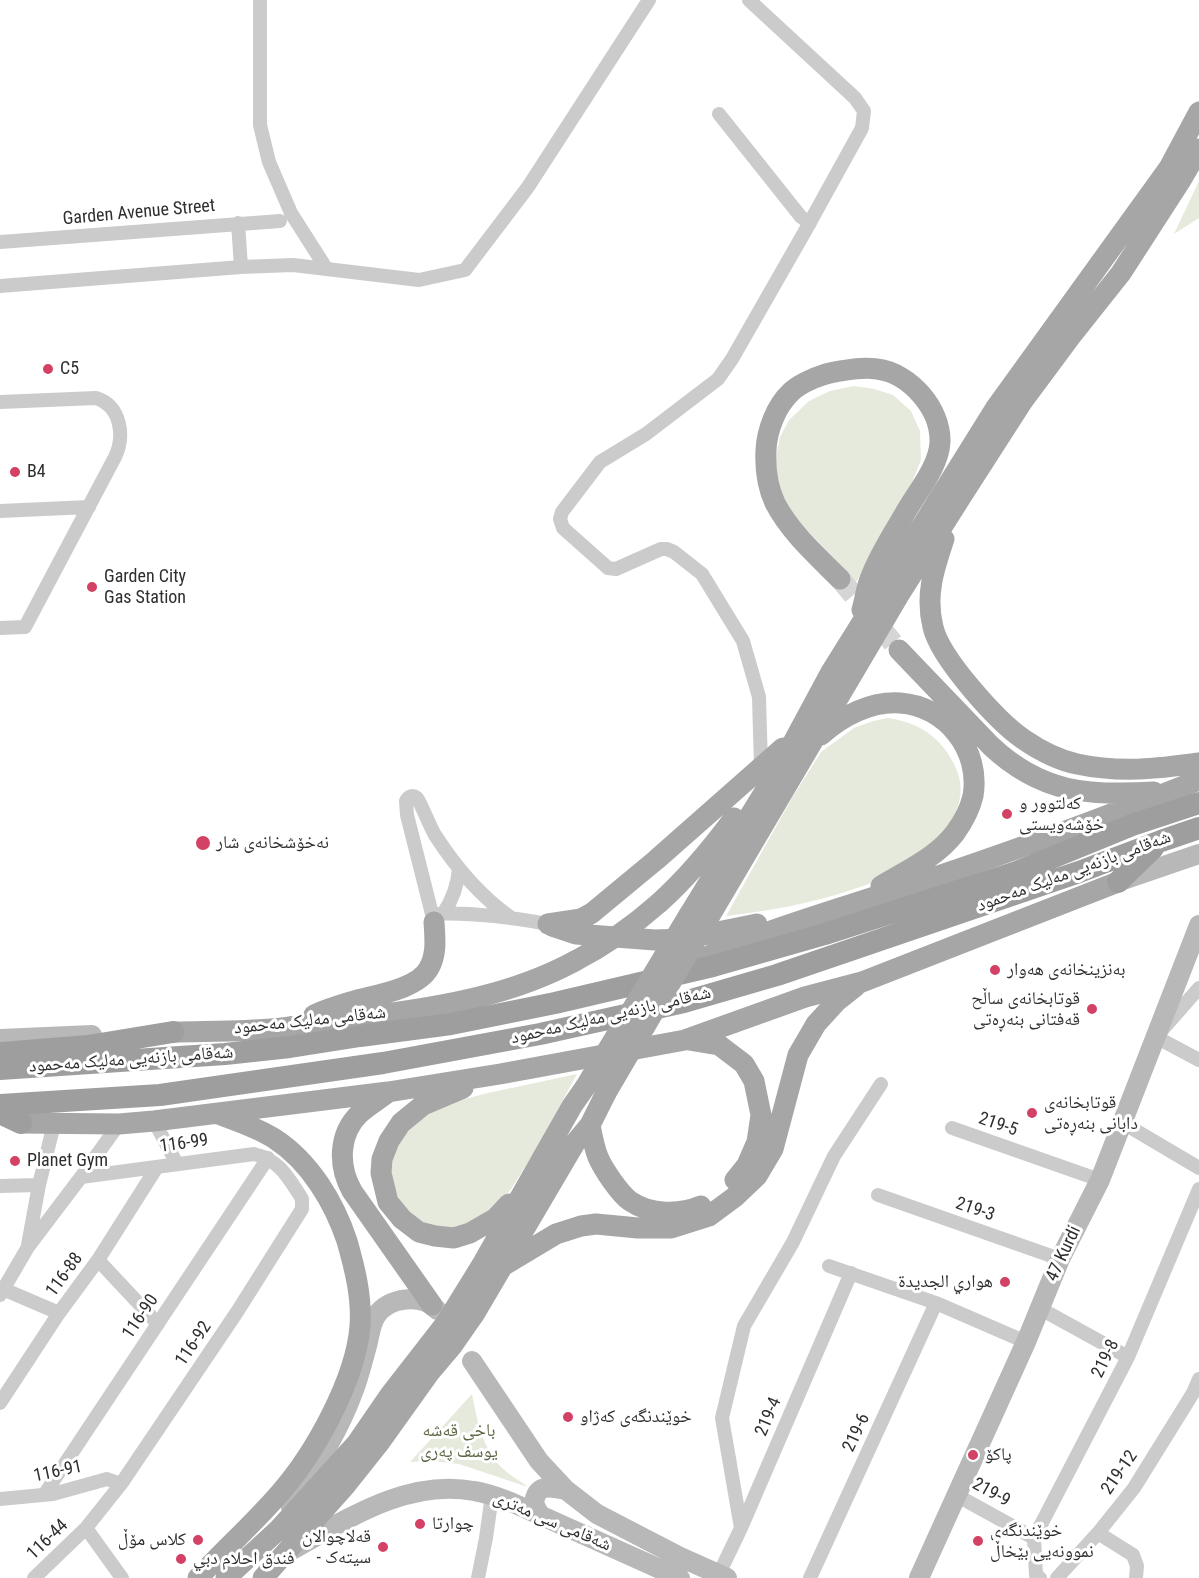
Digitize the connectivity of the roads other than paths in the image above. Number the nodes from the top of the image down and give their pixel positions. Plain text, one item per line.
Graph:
1 (260, 0) edge
2 (649, 0) edge
3 (749, 0) edge
4 (1199, 112) edge
5 (719, 114) dead end
6 (1199, 149) edge
7 (280, 221) dead end
8 (238, 223) junction
9 (810, 223) junction
10 (0, 243) edge
11 (241, 267) junction
12 (326, 268) junction
13 (0, 286) edge
14 (0, 402) edge
15 (1003, 414) junction
16 (963, 494) junction
17 (89, 507) junction
18 (0, 511) edge
19 (840, 579) tunnel mouth
20 (0, 628) edge
21 (858, 628) junction
22 (899, 650) tunnel mouth
23 (804, 741) junction
24 (1199, 763) edge
25 (766, 773) junction
26 (1199, 780) edge
27 (1172, 790) junction
28 (1199, 803) edge
29 (1199, 828) edge
30 (1161, 841) junction
31 (1197, 856) edge
32 (459, 868) junction
33 (1118, 882) junction
34 (849, 906) junction
35 (812, 916) junction
36 (436, 917) junction
37 (510, 917) junction
38 (697, 919) junction
39 (548, 924) junction
40 (1199, 925) edge
41 (663, 978) junction
42 (862, 982) junction
43 (1199, 988) edge
44 (280, 1028) junction
45 (173, 1032) junction
46 (1156, 1036) junction
47 (0, 1039) edge
48 (685, 1040) junction
49 (0, 1054) edge
50 (1199, 1060) edge
51 (0, 1069) edge
52 (500, 1074) junction
53 (881, 1084) dead end
54 (596, 1090) junction
55 (388, 1092) junction
56 (0, 1105) edge
57 (0, 1113) edge
58 (218, 1113) junction
59 (154, 1121) junction
60 (10, 1123) edge
61 (1123, 1123) junction
62 (54, 1124) junction
63 (119, 1124) junction
64 (590, 1125) junction
65 (952, 1128) dead end
66 (268, 1158) junction
67 (177, 1164) junction
68 (157, 1167) junction
69 (1199, 1168) edge
70 (81, 1178) junction
71 (1100, 1180) junction
72 (528, 1184) junction
73 (39, 1185) junction
74 (0, 1186) edge
75 (1199, 1189) edge
76 (878, 1195) dead end
77 (28, 1247) junction
78 (1060, 1259) junction
79 (98, 1260) junction
80 (829, 1266) dead end
81 (501, 1268) junction
82 (852, 1273) junction
83 (2, 1292) edge
84 (936, 1303) junction
85 (434, 1307) joint
86 (1039, 1308) junction
87 (59, 1313) junction
88 (158, 1324) junction
89 (1026, 1342) junction
90 (1128, 1357) junction
91 (472, 1361) dead end
92 (1199, 1379) edge
93 (1196, 1395) edge
94 (0, 1403) edge
95 (121, 1484) junction
96 (566, 1490) junction
97 (44, 1495) junction
98 (492, 1495) junction
99 (956, 1495) junction
100 (0, 1499) edge
101 (540, 1515) junction
102 (86, 1528) junction
103 (741, 1528) junction
104 (278, 1530) junction
105 (1098, 1533) junction
106 (1034, 1538) junction
107 (288, 1552) junction
108 (655, 1572) edge
109 (1137, 1572) edge
110 (116, 1576) edge
111 (723, 1576) edge
112 (34, 1578) edge
113 (198, 1578) edge
114 (226, 1578) edge
115 (263, 1578) edge
116 (478, 1578) edge
117 (680, 1578) edge
118 (810, 1578) edge
119 (919, 1578) edge
120 (1040, 1578) edge
121 (1057, 1578) edge

1 - 12 street
2 - 12 street
3 - 9 street
4 - 15 main road
5 - 9 street
6 - 15 main road
7 - 8 street, Garden Avenue Street
8 - 10 street, Garden Avenue Street
8 - 11 street
9 - 25 street
11 - 12 street
11 - 13 street
14 - 17 street
15 - 16 main road
15 - 21 main road
16 - 23 main road
16 - 24 main road
17 - 18 street
17 - 20 street
19 - 21 main road
21 - 23 main road
22 - 27 main road
23 - 25 main road
23 - 34 main road
23 - 38 main road
25 - 38 main road
25 - 39 main road
25 - 44 main road, شەقامی مەلیک مەحمود, bridge
26 - 27 main road
27 - 34 main road
28 - 41 highway, شەقامی بازنەیی مەلیک مەحمود
29 - 30 highway, شەقامی بازنەیی مەلیک مەحمود
30 - 33 highway
30 - 56 highway, شەقامی بازنەیی مەلیک مەحمود
31 - 33 main road
32 - 36 street
32 - 36 street
32 - 37 street
33 - 42 main road
34 - 35 main road
35 - 39 main road
35 - 41 main road
36 - 37 street
36 - 44 main road
37 - 39 street
38 - 54 main road, bridge
40 - 46 main road, 47 Kurdi
41 - 51 highway, شەقامی بازنەیی مەلیک مەحمود
42 - 48 main road
42 - 81 main road
43 - 46 street
44 - 45 main road, شەقامی مەلیک مەحمود
45 - 47 main road, شەقامی مەلیک مەحمود
45 - 49 highway
46 - 50 street
46 - 61 main road, 47 Kurdi
48 - 52 main road
48 - 64 main road
52 - 55 main road
52 - 72 main road
53 - 103 street
54 - 64 main road
54 - 72 main road
55 - 58 main road
55 - 85 main road
57 - 60 highway
58 - 59 main road
58 - 113 main road
59 - 63 main road
59 - 67 street
60 - 62 main road
61 - 69 street
61 - 71 main road, 47 Kurdi
62 - 63 main road
62 - 73 street
63 - 70 street
64 - 81 main road
65 - 71 street, 219-5
66 - 67 street, 116-99
66 - 88 street, 116-90
66 - 95 street, 116-92
67 - 68 street, 116-99
68 - 70 street, 116-99
68 - 79 street, 116-88
70 - 77 street
71 - 78 main road, 47 Kurdi
72 - 104 main road
73 - 74 street
73 - 77 street
75 - 90 street, 219-8
76 - 78 street, 219-3
77 - 83 street
78 - 86 main road, 47 Kurdi
79 - 87 street, 116-88
79 - 88 street
80 - 82 street
81 - 107 main road
82 - 84 street
82 - 103 street, 219-4
83 - 87 street
84 - 89 street
84 - 118 street, 219-6
85 - 104 main road
86 - 89 main road, 47 Kurdi
86 - 90 street
87 - 94 street, 116-88
88 - 97 street, 116-90
89 - 99 main road, 47 Kurdi
90 - 106 street, 219-8
91 - 96 main road, شەقامی سی مەتری
92 - 93 street, 219-12
93 - 105 street, 219-12
95 - 97 street, 116-91
95 - 102 street, 116-92
96 - 101 main road
96 - 111 main road, شەقامی سی مەتری
97 - 100 street, 116-91
98 - 101 main road, شەقامی سی مەتری
98 - 107 main road, شەقامی سی مەتری
98 - 116 street
99 - 106 street, 219-9
99 - 119 main road, 47 Kurdi
101 - 108 main road, شەقامی سی مەتری
102 - 110 street
102 - 112 street, 116-44
103 - 111 street, 219-4
104 - 114 main road
105 - 109 street
105 - 121 street, 219-12
106 - 120 street
107 - 115 main road
108 - 117 main road, شەقامی سی مەتری

